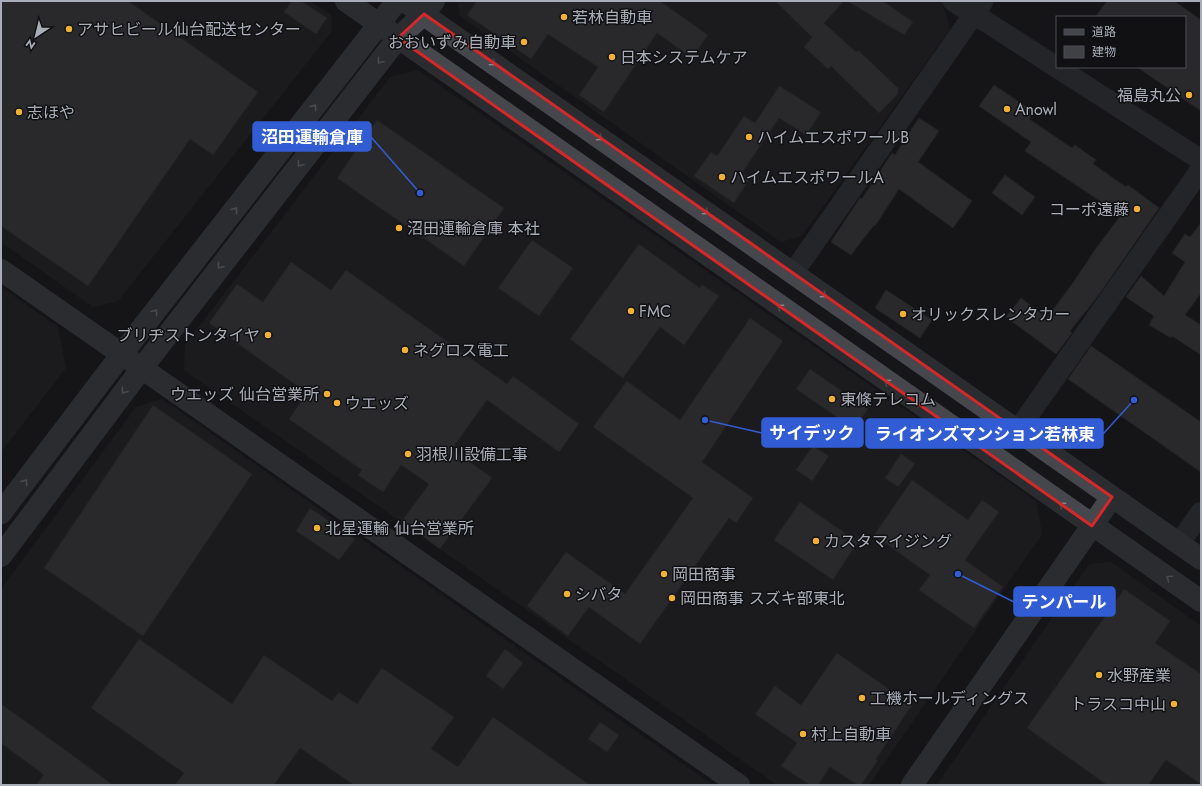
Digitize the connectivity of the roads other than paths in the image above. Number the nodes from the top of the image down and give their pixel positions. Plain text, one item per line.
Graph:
1 (346, 1) edge
2 (397, 1) edge
3 (404, 1) edge
4 (953, 1) edge
5 (429, 8) edge
6 (978, 8) edge
7 (378, 24) junction
8 (398, 38) junction
9 (1056, 61) edge
10 (1066, 68) edge
11 (1201, 160) edge
12 (1201, 169) edge
13 (1, 270) edge
14 (793, 273) junction
15 (122, 355) junction
16 (142, 368) junction
17 (1018, 430) junction
18 (1112, 497) junction
19 (1201, 512) edge
20 (1, 513) edge
21 (1092, 526) junction
22 (1179, 544) junction
23 (1, 556) edge
24 (1201, 559) edge
25 (1201, 601) edge
26 (739, 785) edge
27 (912, 785) edge

1 - 7 street
2 - 7 street
3 - 5 street
4 - 6 street
5 - 8 street
5 -> 14 street
6 - 9 street
6 - 14 street
7 - 8 street
15 -> 7 street
8 -> 16 street
21 -> 8 street
10 - 11 street
12 - 17 street
13 - 15 street
14 -> 17 street
15 - 16 street
20 -> 15 street
16 -> 23 street
16 - 26 street
17 - 18 street
18 - 21 street
18 - 22 street
19 - 22 street
25 -> 21 street
21 - 27 street
22 - 24 street

